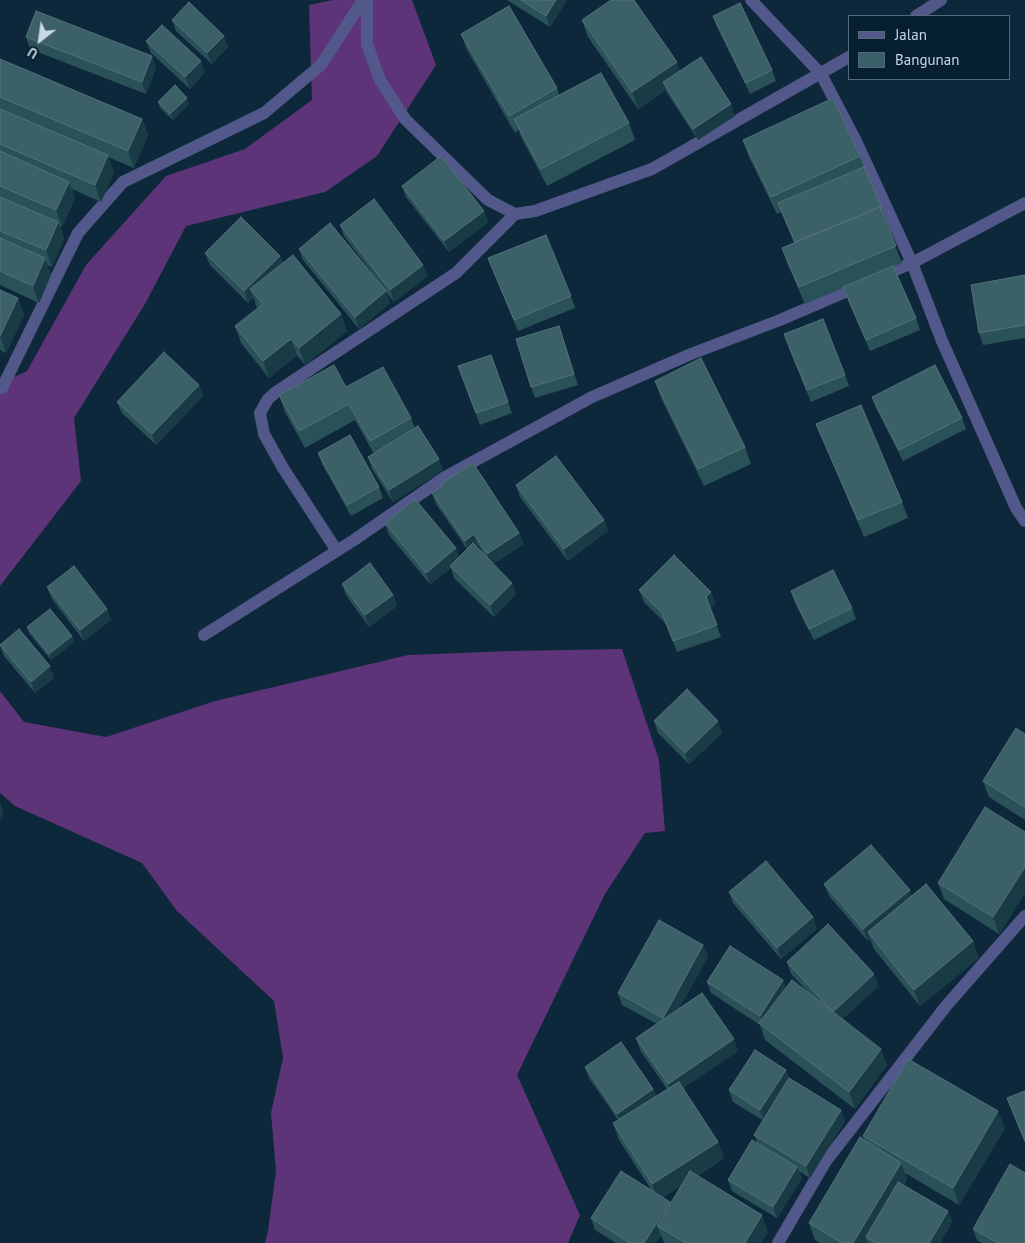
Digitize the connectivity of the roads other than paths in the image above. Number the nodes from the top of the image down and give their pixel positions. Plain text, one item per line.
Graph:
1 (363, 0) edge
2 (367, 0) edge
3 (751, 0) edge
4 (941, 0) edge
5 (918, 15) edge
6 (848, 58) edge
7 (821, 74) junction
8 (1025, 203) edge
9 (515, 214) junction
10 (912, 263) junction
11 (2, 388) dead end
12 (1025, 521) edge
13 (337, 551) junction
14 (204, 635) dead end
15 (1025, 916) edge
16 (784, 1241) edge

1 - 11 street
2 - 9 street
3 - 7 street
4 - 5 street
6 - 7 street
7 - 9 street
7 - 10 street
8 - 10 street
9 - 13 street
10 - 12 street
10 - 13 street
13 - 14 street
15 - 16 street

